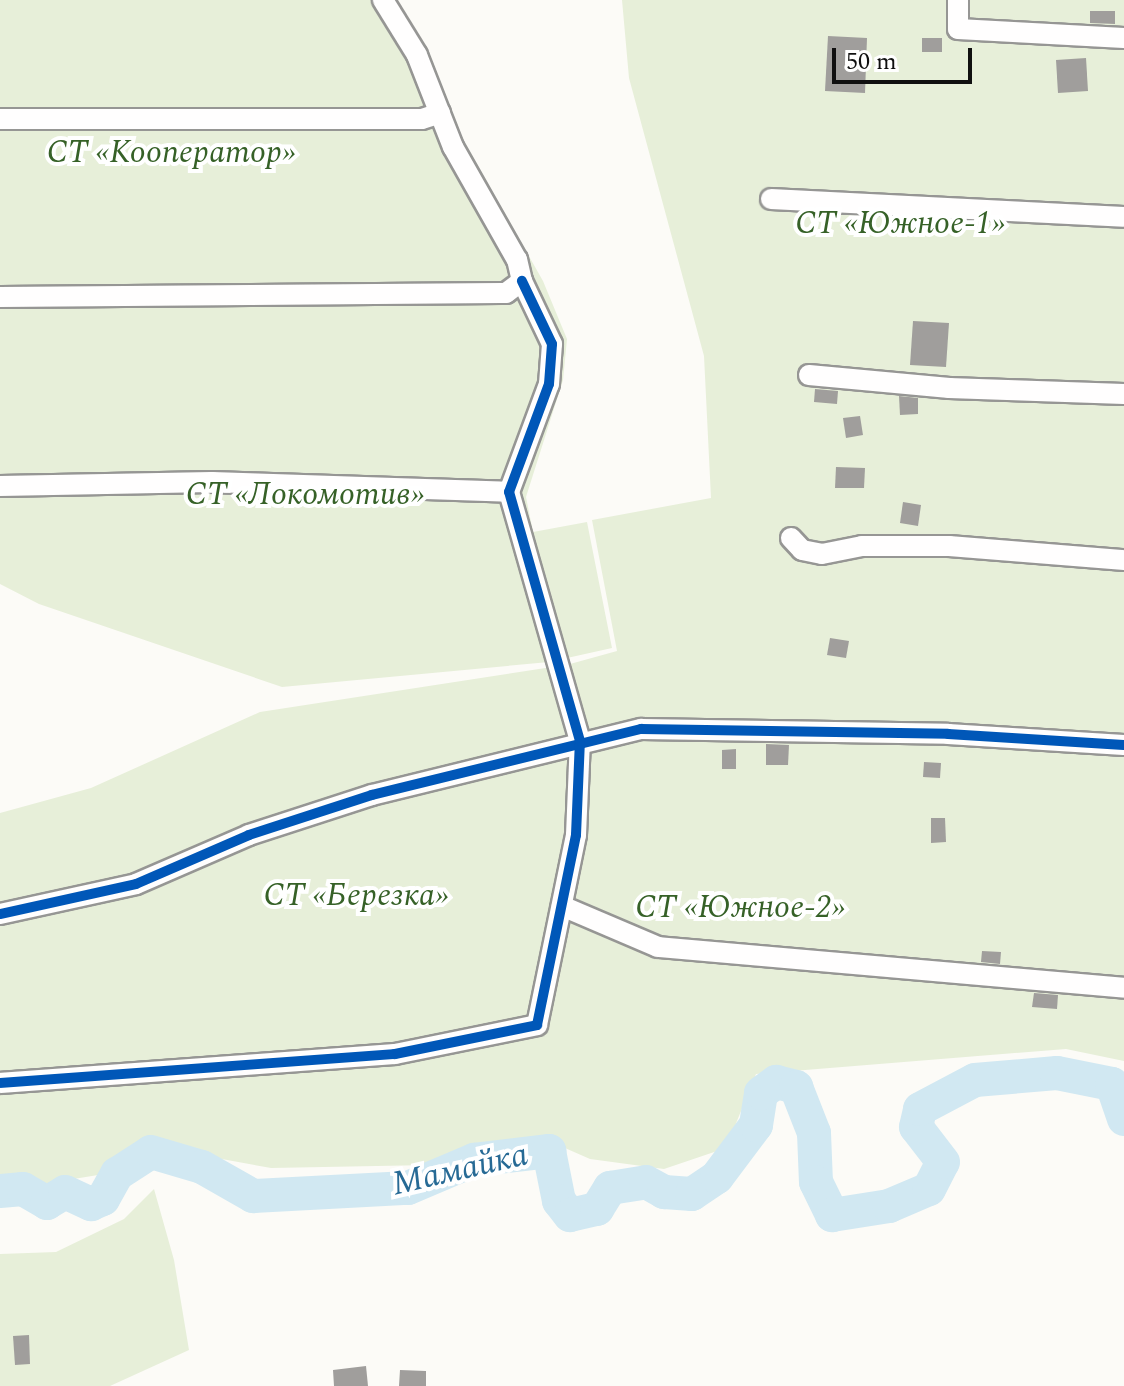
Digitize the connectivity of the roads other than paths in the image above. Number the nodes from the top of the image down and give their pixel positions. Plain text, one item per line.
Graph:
1 (383, 0) edge
2 (958, 0) edge
3 (1124, 38) edge
4 (440, 113) junction
5 (0, 119) edge
6 (771, 199) dead end
7 (1124, 217) edge
8 (522, 281) junction
9 (0, 297) edge
10 (809, 375) dead end
11 (1124, 394) edge
12 (0, 486) edge
13 (509, 492) junction
14 (791, 538) dead end
15 (1124, 560) edge
16 (580, 741) junction
17 (1124, 745) edge
18 (562, 906) junction
19 (0, 914) edge
20 (1124, 988) edge
21 (0, 1083) edge

1 - 4 street
2 - 3 street
4 - 5 street
4 - 8 street
6 - 7 street
8 - 9 street
8 - 13 street
10 - 11 street
12 - 13 street
13 - 16 street
14 - 15 street
16 - 17 street
16 - 18 street
16 - 19 street
18 - 20 street
18 - 21 street

